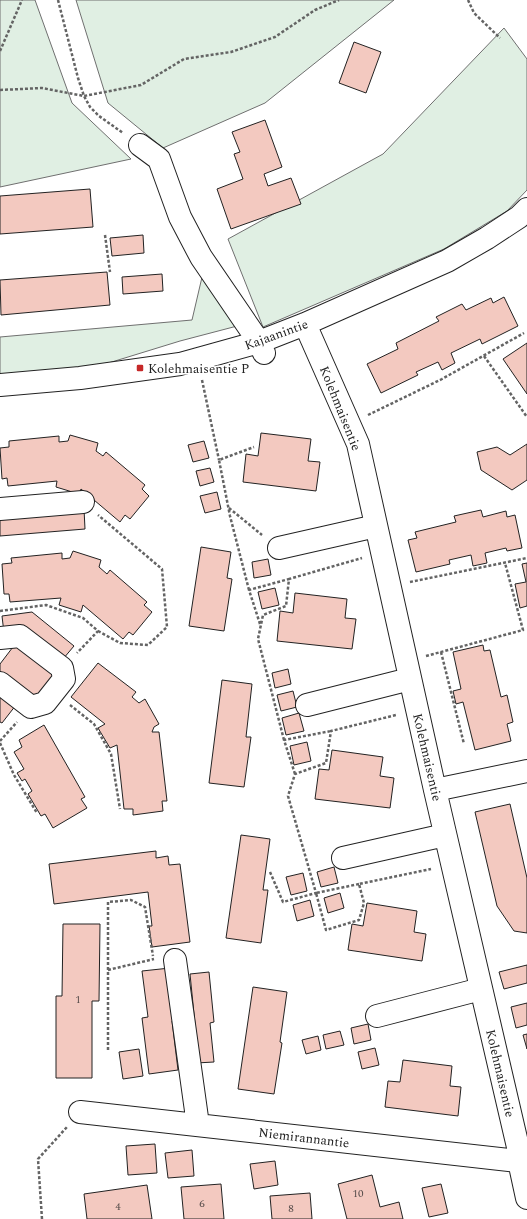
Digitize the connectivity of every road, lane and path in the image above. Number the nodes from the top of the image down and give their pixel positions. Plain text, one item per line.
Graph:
1 (22, 0) edge
2 (58, 0) edge
3 (339, 0) edge
4 (468, 0) edge
5 (500, 38) dead end
6 (0, 51) edge
7 (0, 90) edge
8 (84, 96) junction
9 (140, 145) joint
10 (527, 209) edge
11 (105, 235) dead end
12 (110, 272) dead end
13 (305, 324) junction
14 (524, 334) dead end
15 (262, 348) junction
16 (484, 356) junction
17 (201, 374) dead end
18 (0, 385) edge
19 (527, 417) edge
20 (349, 424) junction
21 (254, 447) dead end
22 (219, 460) junction
23 (83, 502) joint
24 (228, 508) junction
25 (0, 509) edge
26 (376, 526) junction
27 (279, 548) joint
28 (367, 556) dead end
29 (527, 558) edge
30 (505, 563) junction
31 (289, 579) junction
32 (390, 586) junction
33 (249, 590) junction
34 (0, 611) edge
35 (261, 625) junction
36 (523, 630) junction
37 (527, 630) edge
38 (98, 631) junction
39 (0, 638) edge
40 (441, 652) junction
41 (62, 668) junction
42 (408, 670) junction
43 (0, 683) edge
44 (54, 692) junction
45 (307, 705) dead end
46 (403, 713) dead end
47 (331, 731) junction
48 (284, 740) junction
49 (0, 743) edge
50 (464, 744) dead end
51 (527, 771) edge
52 (295, 774) junction
53 (435, 790) junction
54 (120, 809) dead end
55 (37, 813) dead end
56 (445, 835) junction
57 (343, 858) dead end
58 (438, 868) dead end
59 (270, 872) dead end
60 (359, 884) junction
61 (316, 893) junction
62 (165, 960) junction
63 (108, 970) junction
64 (480, 989) junction
65 (377, 1016) dead end
66 (108, 1050) dead end
67 (80, 1112) joint
68 (198, 1125) junction
69 (523, 1162) edge
70 (527, 1198) edge
71 (42, 1219) edge

1 - 6 path
2 - 8 path
3 - 8 path
4 - 5 path
7 - 8 path
8 - 9 path
9 - 15 street
10 - 13 street, Kajaanintie
11 - 12 path
13 - 15 street, Kajaanintie
13 - 20 street, Kolehmaisentie
14 - 16 path
15 - 18 street, Kajaanintie
16 - 19 path
16 - 20 path
17 - 22 path
20 - 26 street, Kolehmaisentie
21 - 22 path
22 - 24 path
23 - 25 street
23 - 38 path
24 - 27 path
24 - 33 path
26 - 27 street
26 - 32 street, Kolehmaisentie
28 - 31 path
29 - 30 path
30 - 32 path
30 - 36 path
31 - 33 path
31 - 35 path
32 - 42 street, Kolehmaisentie
33 - 35 path
34 - 38 path
35 - 48 path
36 - 37 path
36 - 40 path
38 - 41 path
39 - 41 street
40 - 42 path
40 - 50 path
41 - 44 street
42 - 45 street
42 - 53 street, Kolehmaisentie
43 - 44 street
44 - 54 path
46 - 47 path
47 - 48 path
47 - 52 path
48 - 52 path
49 - 55 path
51 - 53 street
52 - 61 path
53 - 56 street, Kolehmaisentie
56 - 57 street
56 - 64 street, Kolehmaisentie
58 - 60 path
59 - 61 path
60 - 61 path
60 - 61 path
62 - 63 path
62 - 63 path
62 - 68 street
63 - 66 path
64 - 65 street
64 - 69 street, Kolehmaisentie
67 - 68 street, Niemirannantie
67 - 71 path
68 - 69 street, Niemirannantie
69 - 70 street, Kolehmaisentie

